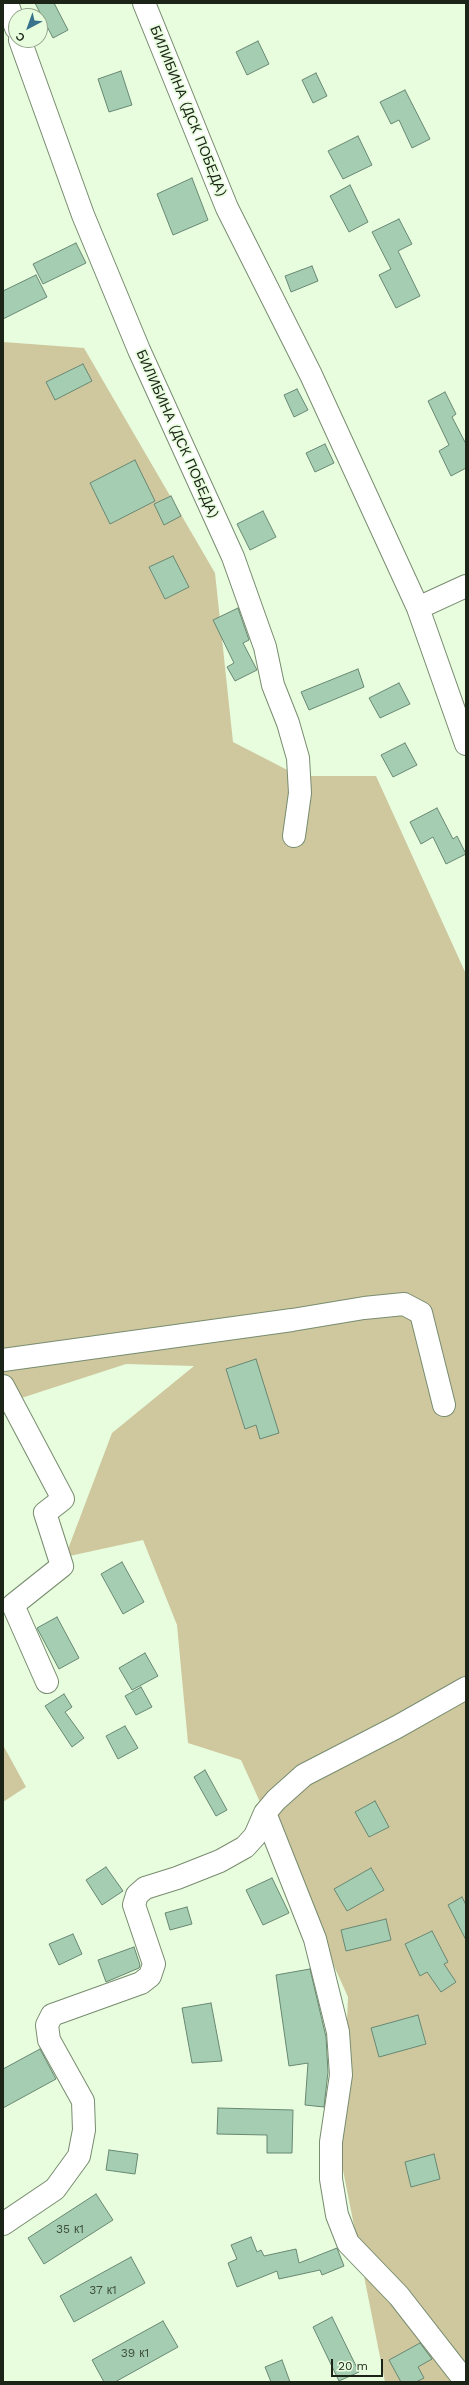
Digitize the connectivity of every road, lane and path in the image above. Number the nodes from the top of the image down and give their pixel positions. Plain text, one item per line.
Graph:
1 (144, 3) edge
2 (23, 48) edge
3 (466, 586) edge
4 (418, 608) junction
5 (466, 744) edge
6 (294, 836) dead end
7 (3, 1360) edge
8 (3, 1386) edge
9 (444, 1405) dead end
10 (47, 1682) dead end
11 (466, 1688) edge
12 (265, 1813) junction
13 (3, 2224) edge
14 (466, 2382) edge

1 - 4 street, БИЛИБИНА (ДСК ПОБЕДА)
2 - 6 street, БИЛИБИНА (ДСК ПОБЕДА)
3 - 4 street
4 - 5 street, БИЛИБИНА (ДСК ПОБЕДА)
7 - 9 street
8 - 10 street
11 - 12 street
12 - 13 street
12 - 14 street

